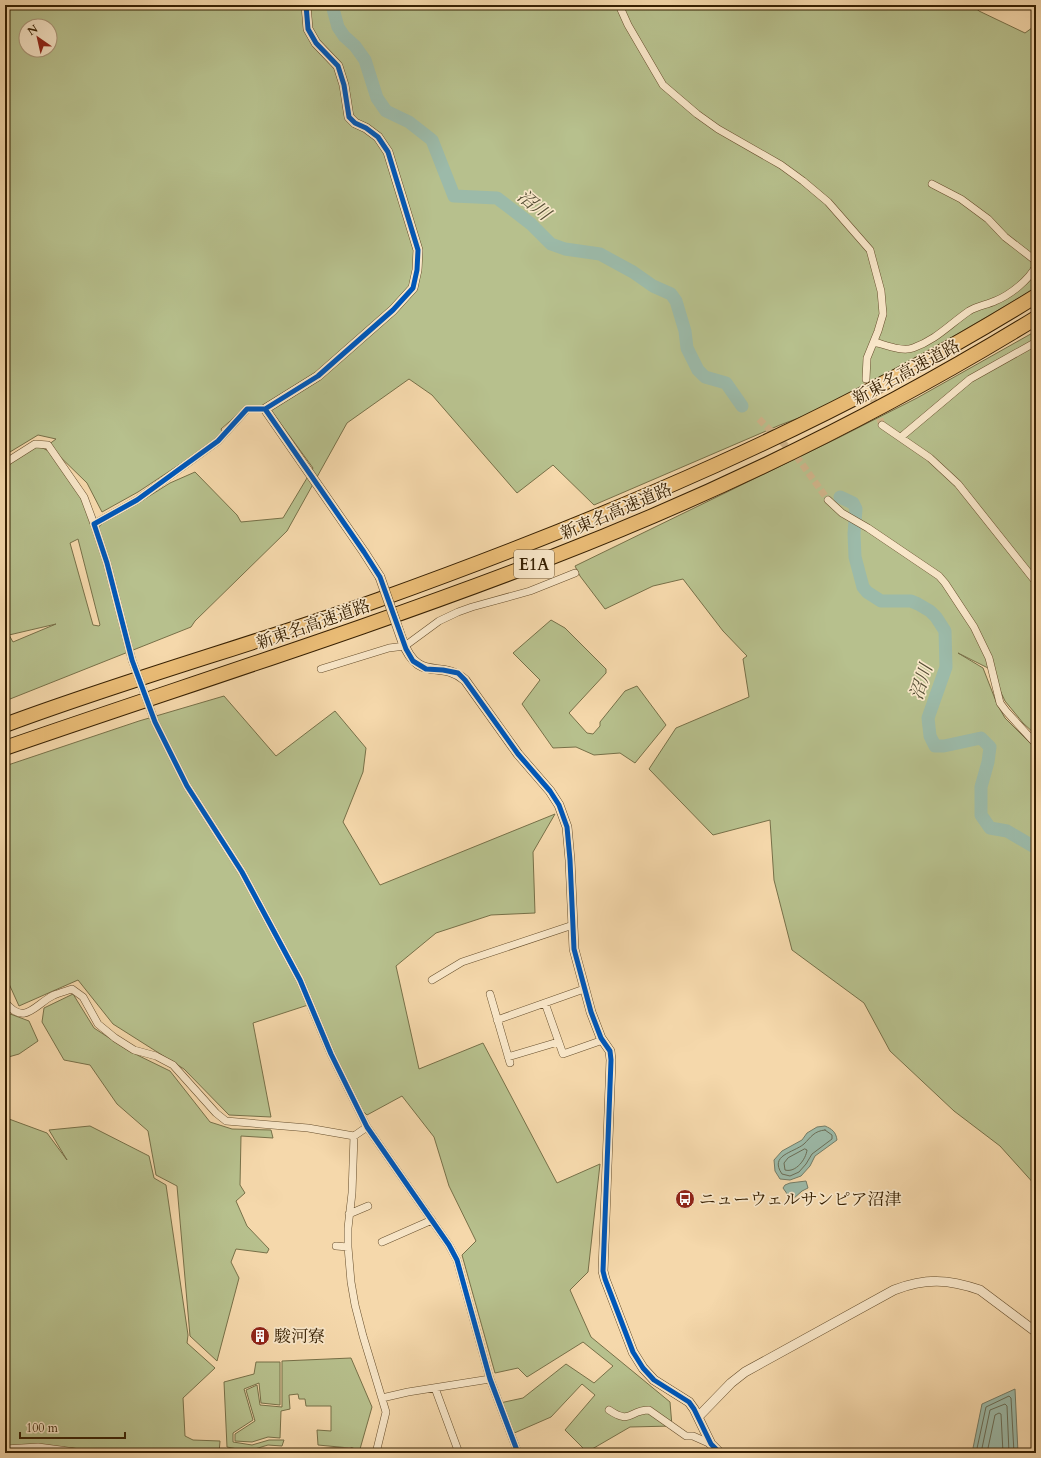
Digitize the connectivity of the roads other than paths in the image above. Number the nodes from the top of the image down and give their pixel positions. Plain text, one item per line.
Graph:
1 (306, 5) edge
2 (622, 6) edge
3 (932, 184) dead end
4 (1036, 261) edge
5 (1036, 266) edge
6 (1036, 296) edge
7 (1036, 318) edge
8 (874, 342) junction
9 (1036, 342) edge
10 (866, 379) tunnel mouth
11 (265, 409) junction
12 (882, 425) tunnel mouth
13 (901, 437) junction
14 (5, 463) edge
15 (828, 500) tunnel mouth
16 (94, 524) junction
17 (575, 573) dead end
18 (1036, 582) edge
19 (403, 643) junction
20 (321, 669) dead end
21 (5, 725) edge
22 (1036, 744) edge
23 (5, 748) edge
24 (573, 925) junction
25 (432, 980) dead end
26 (584, 989) junction
27 (490, 994) dead end
28 (5, 1002) edge
29 (545, 1003) junction
30 (498, 1020) junction
31 (602, 1040) junction
32 (558, 1042) junction
33 (367, 1127) junction
34 (354, 1136) junction
35 (368, 1206) dead end
36 (349, 1214) junction
37 (432, 1220) junction
38 (382, 1242) dead end
39 (336, 1246) dead end
40 (348, 1247) junction
41 (1036, 1332) edge
42 (490, 1379) junction
43 (435, 1388) junction
44 (382, 1398) junction
45 (609, 1410) dead end
46 (698, 1417) junction
47 (711, 1444) junction
48 (5, 1449) edge
49 (83, 1453) edge
50 (291, 1453) edge
51 (356, 1453) edge
52 (376, 1453) edge
53 (459, 1453) edge
54 (518, 1453) edge
55 (720, 1453) edge

1 - 11 street
2 - 8 street
3 - 4 street
5 - 8 street
6 - 21 highway, 新東名高速道路 / E1A
7 - 23 highway, 新東名高速道路 / E1A
8 - 10 street
9 - 13 street
11 - 16 street
11 - 19 street, bridge
12 - 13 street
13 - 18 street
14 - 16 street
15 - 22 street
16 - 33 street, bridge
17 - 19 street
19 - 20 street
19 - 24 street
24 - 25 street
24 - 26 street
26 - 29 street
26 - 31 street
27 - 30 street
28 - 34 street
29 - 30 street
29 - 32 street
30 - 32 street
31 - 32 street
31 - 46 street
33 - 34 street
33 - 37 street
34 - 36 street
35 - 36 street
36 - 40 street
37 - 38 street
37 - 42 street
39 - 40 street
40 - 44 street
41 - 46 street
42 - 43 street
42 - 54 street
43 - 44 street
43 - 53 street
44 - 52 street
45 - 47 street
46 - 47 street
47 - 55 street
48 - 49 street
50 - 51 street

